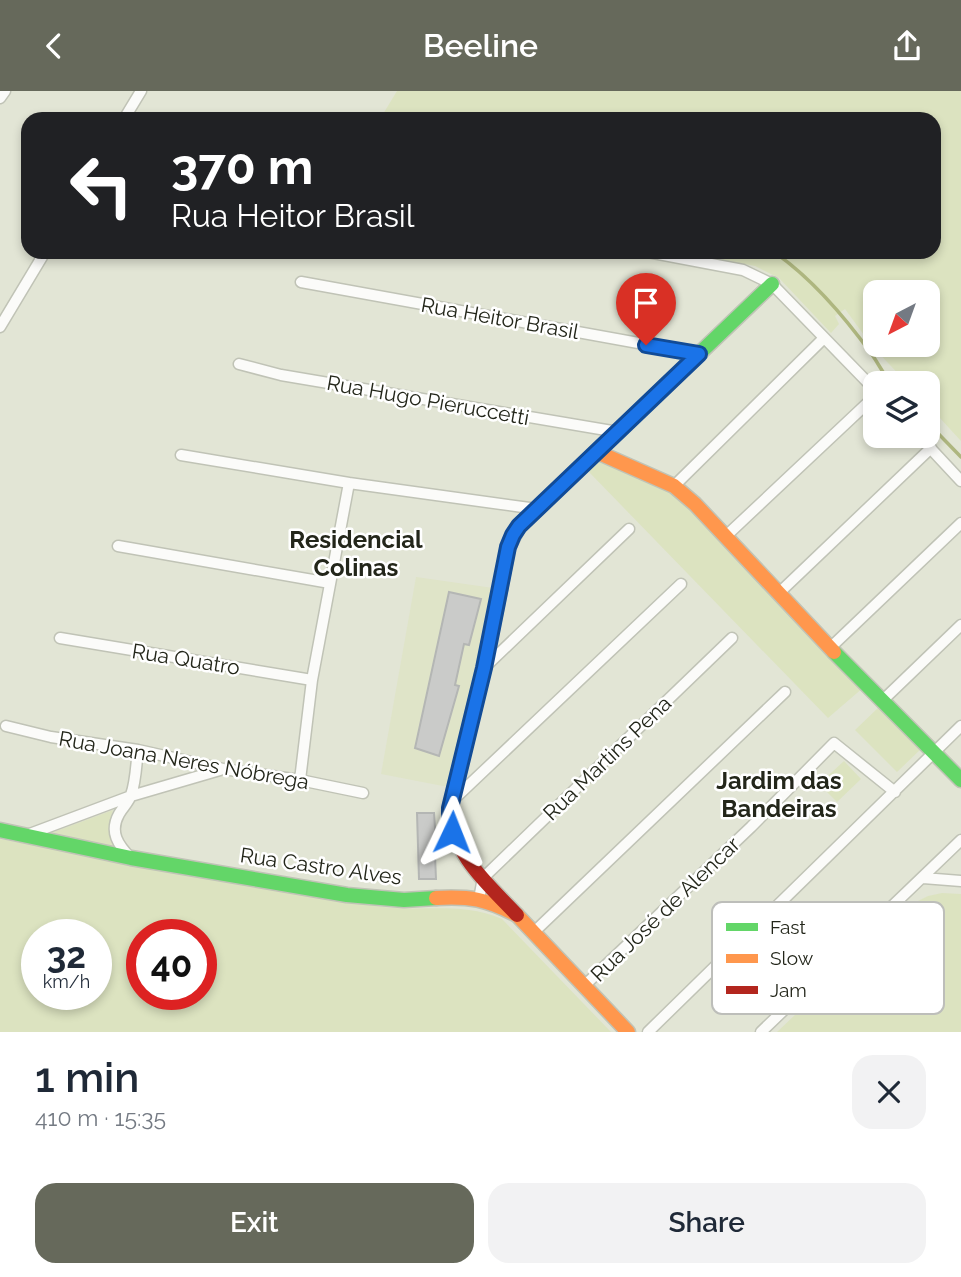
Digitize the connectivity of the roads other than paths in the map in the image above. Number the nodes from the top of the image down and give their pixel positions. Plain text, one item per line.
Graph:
1 (5, 91) edge
2 (141, 91) edge
3 (0, 98) edge
4 (128, 112) edge
5 (41, 259) edge
6 (685, 259) edge
7 (301, 282) dead end
8 (772, 284) junction
9 (0, 327) edge
10 (824, 338) junction
11 (699, 354) junction
12 (239, 364) dead end
13 (863, 378) edge
14 (863, 407) edge
15 (618, 432) junction
16 (931, 448) joint
17 (597, 452) junction
18 (181, 455) dead end
19 (961, 481) edge
20 (349, 483) junction
21 (674, 486) junction
22 (537, 509) junction
23 (961, 523) edge
24 (629, 529) dead end
25 (726, 536) junction
26 (118, 546) dead end
27 (330, 583) junction
28 (681, 584) dead end
29 (779, 593) junction
30 (961, 625) edge
31 (60, 638) dead end
32 (732, 638) dead end
33 (830, 647) junction
34 (484, 668) junction
35 (313, 680) junction
36 (785, 692) dead end
37 (882, 701) junction
38 (6, 726) dead end
39 (961, 726) edge
40 (138, 750) junction
41 (934, 752) junction
42 (223, 769) junction
43 (300, 780) junction
44 (961, 780) edge
45 (895, 792) junction
46 (362, 793) dead end
47 (131, 796) junction
48 (453, 801) junction
49 (0, 830) edge
50 (24, 836) junction
51 (961, 840) edge
52 (131, 857) junction
53 (483, 878) junction
54 (923, 878) junction
55 (961, 881) edge
56 (479, 899) junction
57 (782, 902) edge
58 (898, 902) edge
59 (517, 915) junction
60 (534, 932) junction
61 (712, 970) edge
62 (585, 985) junction
63 (780, 1014) edge
64 (628, 1032) edge
65 (648, 1032) edge
66 (761, 1032) edge

1 - 3 street
2 - 4 street
5 - 9 street
6 - 8 street
7 - 11 street, Rua Heitor Brasil
8 - 10 street
8 - 11 street
10 - 13 street
10 - 21 street
11 - 15 street
12 - 15 street, Rua Hugo Pieruccetti
14 - 25 street
15 - 17 street
16 - 19 street
16 - 29 street
17 - 21 street
17 - 22 street
18 - 20 street
20 - 22 street
20 - 27 street
21 - 25 street
22 - 34 street
23 - 33 street
24 - 34 street
25 - 29 street
26 - 27 street
27 - 35 street
28 - 48 street
29 - 33 street
30 - 37 street
31 - 35 street, Rua Quatro
32 - 53 street, Rua Martins Pena
33 - 37 street
34 - 48 street
35 - 43 street
36 - 60 street
37 - 41 street
38 - 40 street, Rua Joana Neres Nóbrega
39 - 41 street
40 - 42 street, Rua Joana Neres Nóbrega
40 - 47 street
41 - 44 street
41 - 45 street
42 - 43 street, Rua Joana Neres Nóbrega
42 - 47 street
43 - 46 street, Rua Joana Neres Nóbrega
45 - 57 street
45 - 62 street, Rua José de Alencar
47 - 50 street
47 - 52 street
48 - 53 street
49 - 50 street, Rua Castro Alves
50 - 52 street, Rua Castro Alves
51 - 54 street
52 - 56 street, Rua Castro Alves
53 - 56 street
53 - 59 street
54 - 55 street
54 - 58 street
56 - 59 street, Rua Castro Alves
59 - 60 street, Rua Castro Alves
60 - 62 street, Rua Castro Alves
61 - 65 street
62 - 64 street, Rua Castro Alves
63 - 66 street

